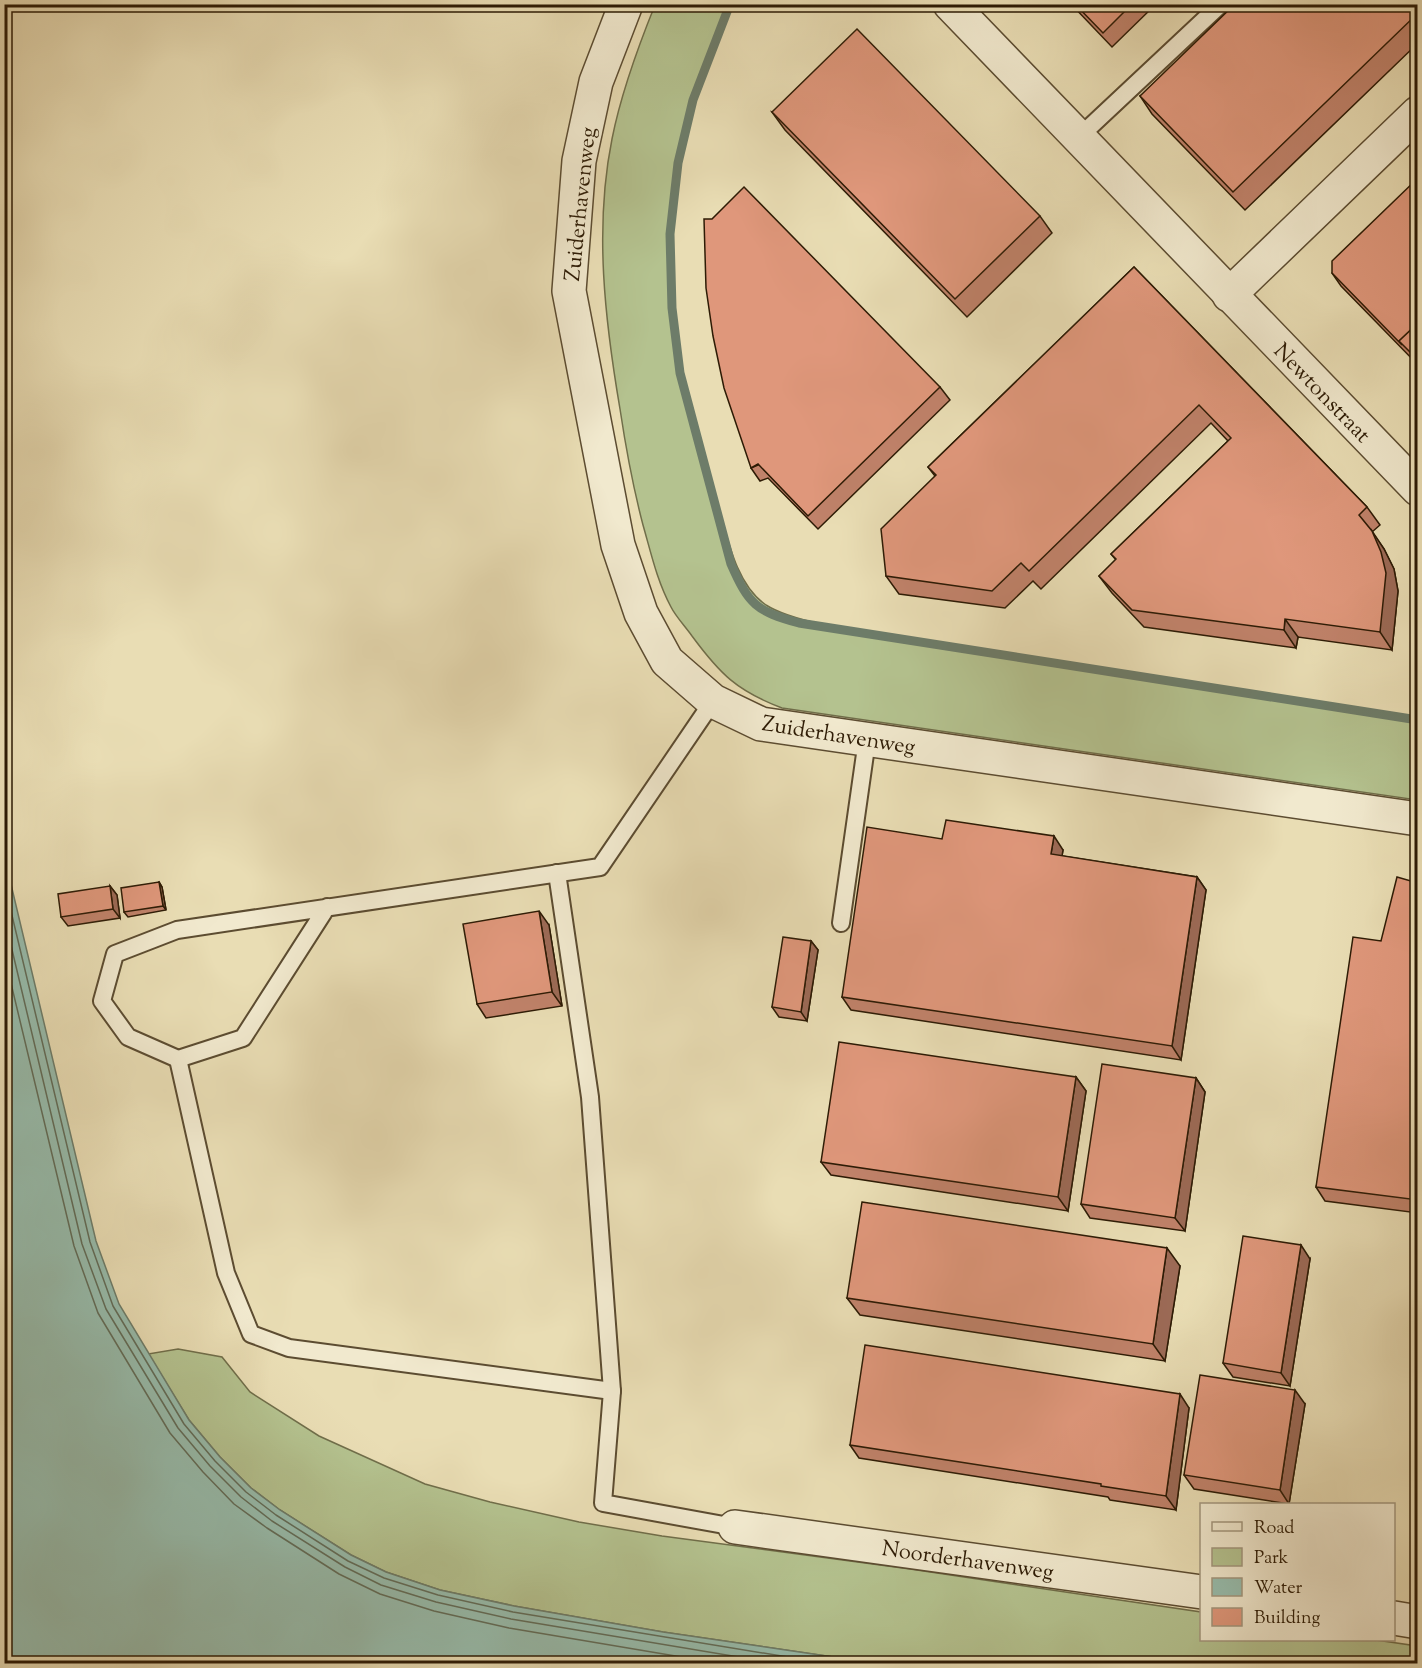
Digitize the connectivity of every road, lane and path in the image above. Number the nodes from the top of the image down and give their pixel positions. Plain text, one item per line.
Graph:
1 (627, 4) edge
2 (951, 4) edge
3 (1221, 4) edge
4 (1418, 113) edge
5 (1078, 138) junction
6 (1230, 295) junction
7 (1418, 489) edge
8 (713, 701) junction
9 (867, 740) junction
10 (1418, 819) edge
11 (557, 873) junction
12 (327, 907) junction
13 (841, 923) dead end
14 (178, 1059) junction
15 (612, 1391) junction
16 (735, 1527) joint
17 (1200, 1592) edge
18 (1395, 1618) edge
19 (1418, 1622) edge

1 - 8 street, Zuiderhavenweg
2 - 5 street, Newtonstraat
3 - 5 lane
4 - 6 street
5 - 6 street, Newtonstraat
6 - 7 street, Newtonstraat
8 - 9 street, Zuiderhavenweg
8 - 11 lane
9 - 10 street, Zuiderhavenweg
9 - 13 lane
11 - 12 lane
11 - 15 lane
12 - 14 lane
12 - 14 lane
14 - 15 lane
15 - 16 lane
16 - 17 street, Noorderhavenweg
18 - 19 street

